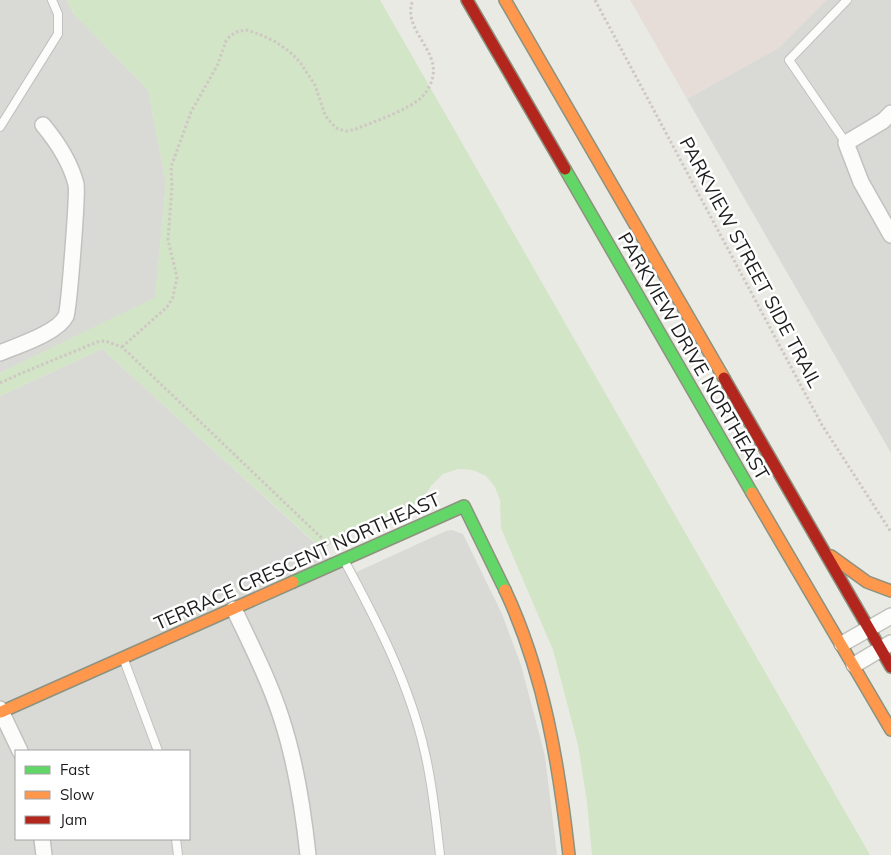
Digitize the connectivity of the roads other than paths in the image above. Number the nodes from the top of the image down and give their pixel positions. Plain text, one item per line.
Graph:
1 (52, 0) edge
2 (467, 0) edge
3 (505, 0) edge
4 (512, 0) edge
5 (847, 0) edge
6 (515, 17) junction
7 (891, 113) edge
8 (43, 125) dead end
9 (0, 127) edge
10 (846, 143) junction
11 (891, 235) edge
12 (0, 353) edge
13 (822, 549) junction
14 (344, 560) junction
15 (891, 591) edge
16 (234, 609) junction
17 (891, 616) edge
18 (869, 629) junction
19 (842, 644) junction
20 (886, 646) edge
21 (123, 658) junction
22 (854, 665) junction
23 (891, 667) edge
24 (1, 711) edge
25 (891, 730) edge
26 (20, 750) edge
27 (158, 750) edge
28 (42, 840) edge
29 (176, 840) edge
30 (44, 855) edge
31 (178, 855) edge
32 (308, 855) edge
33 (440, 855) edge
34 (569, 855) edge

1 - 9 lane
2 - 19 main road, PARKVIEW DRIVE NORTHEAST
3 - 6 main road, PARKVIEW DRIVE NORTHEAST
4 - 6 main road
5 - 10 lane
6 - 13 main road, PARKVIEW DRIVE NORTHEAST
7 - 10 street
8 - 12 street
10 - 11 street
13 - 15 main road
13 - 18 main road, PARKVIEW DRIVE NORTHEAST
14 - 16 main road, TERRACE CRESCENT NORTHEAST
14 - 33 lane
14 - 34 main road, TERRACE CRESCENT NORTHEAST
16 - 21 main road, TERRACE CRESCENT NORTHEAST
16 - 32 street
17 - 18 street
18 - 19 street
18 - 20 main road, PARKVIEW DRIVE NORTHEAST
19 - 22 main road, PARKVIEW DRIVE NORTHEAST
20 - 22 street
20 - 23 main road, PARKVIEW DRIVE NORTHEAST
21 - 24 main road, TERRACE CRESCENT NORTHEAST
21 - 27 lane
22 - 25 main road, PARKVIEW DRIVE NORTHEAST
24 - 26 street
28 - 30 street
29 - 31 lane

